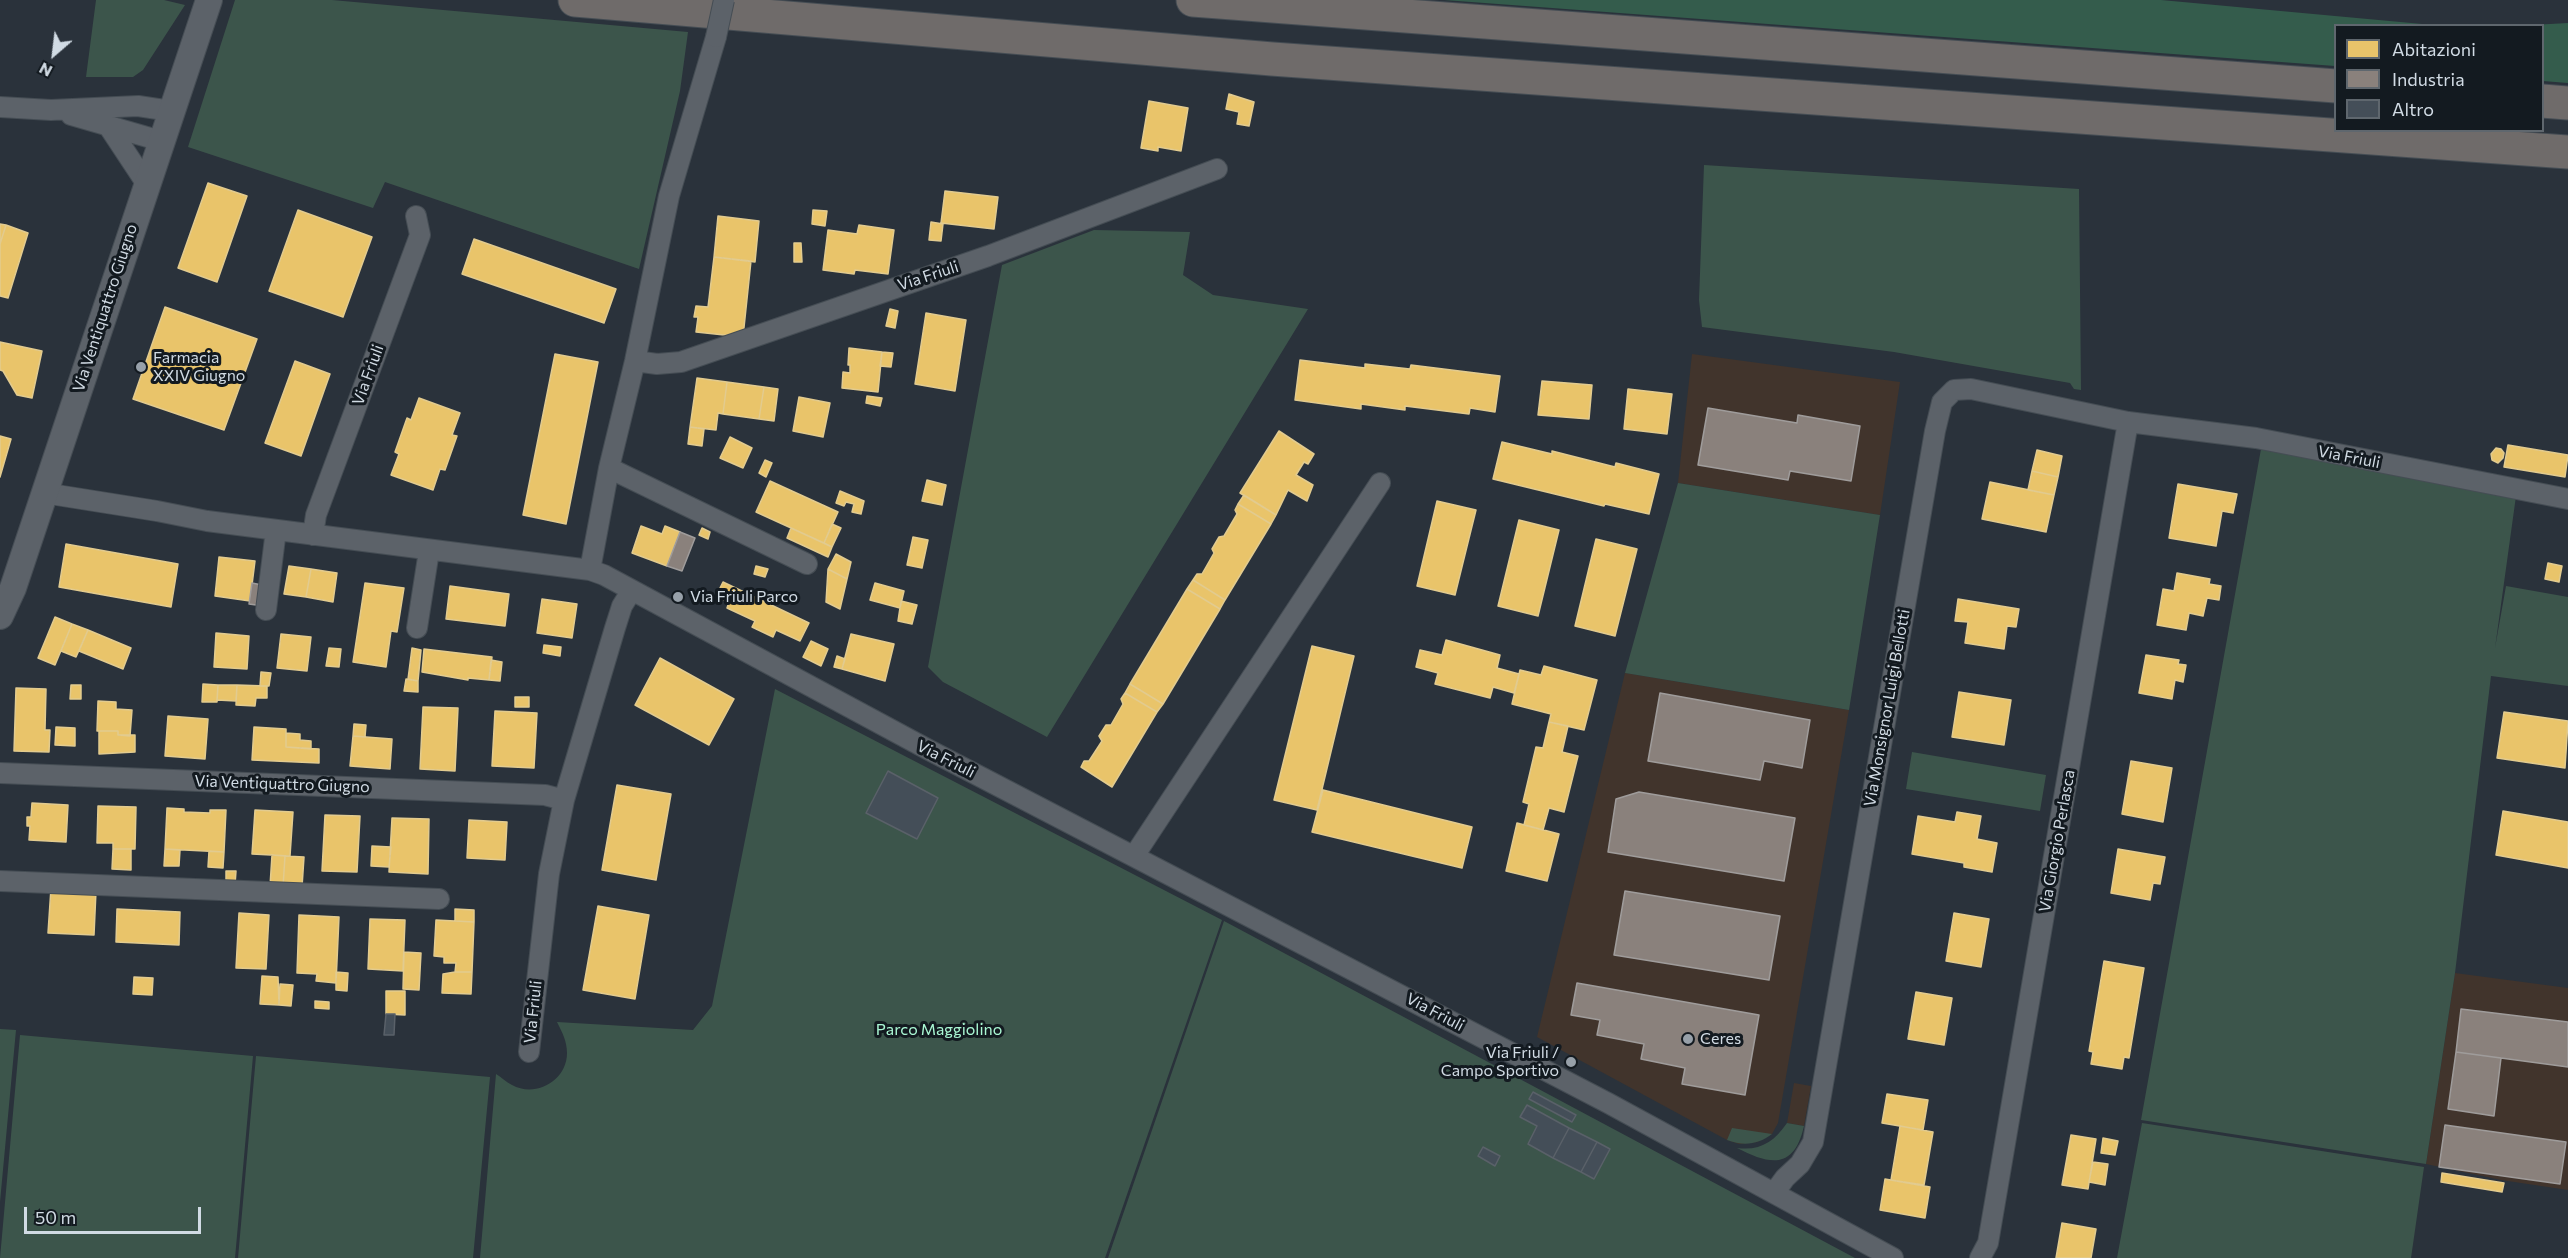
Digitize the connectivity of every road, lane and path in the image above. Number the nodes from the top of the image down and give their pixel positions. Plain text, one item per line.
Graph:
1 (209, 0) edge
2 (575, 0) edge
3 (724, 0) edge
4 (1193, 0) edge
5 (2334, 86) edge
6 (2544, 101) edge
7 (2568, 103) edge
8 (0, 107) edge
9 (51, 110) junction
10 (171, 111) junction
11 (107, 124) junction
12 (160, 141) junction
13 (2568, 152) edge
14 (1217, 169) dead end
15 (146, 183) junction
16 (416, 216) dead end
17 (635, 361) junction
18 (2128, 422) junction
19 (609, 468) junction
20 (1380, 483) dead end
21 (44, 493) junction
22 (2568, 499) edge
23 (276, 530) junction
24 (313, 535) junction
25 (429, 551) junction
26 (807, 564) dead end
27 (590, 570) junction
28 (632, 590) junction
29 (266, 610) dead end
30 (0, 616) edge
31 (417, 628) dead end
32 (0, 773) edge
33 (564, 800) junction
34 (1134, 856) junction
35 (0, 880) edge
36 (439, 899) dead end
37 (529, 1052) dead end
38 (1774, 1193) junction
39 (1893, 1258) edge
40 (1980, 1258) edge

1 - 10 street, Via Ventiquattro Giugno
2 - 13 highway
3 - 17 street, bridge
4 - 5 highway
6 - 7 highway
8 - 9 street
9 - 10 street
9 - 11 street
10 - 12 street, Via Ventiquattro Giugno
11 - 12 street
11 - 15 street
12 - 15 street, Via Ventiquattro Giugno
14 - 17 street, Via Friuli
15 - 21 street, Via Ventiquattro Giugno
16 - 24 street, Via Friuli
17 - 19 street
18 - 22 street, Via Friuli
18 - 38 street, Via Monsignor Luigi Bellotti
18 - 40 street, Via Giorgio Perlasca
19 - 26 street
19 - 27 street
20 - 34 street
21 - 23 street, Via Friuli
21 - 30 street, Via Ventiquattro Giugno
23 - 24 street, Via Friuli
23 - 29 street
24 - 25 street, Via Friuli
25 - 27 street, Via Friuli
25 - 31 street
27 - 28 street, Via Friuli
28 - 33 street, Via Friuli
28 - 34 street, Via Friuli
32 - 33 street, Via Ventiquattro Giugno
33 - 37 street, Via Friuli
34 - 38 street, Via Friuli
35 - 36 street
38 - 39 street, Via Friuli

